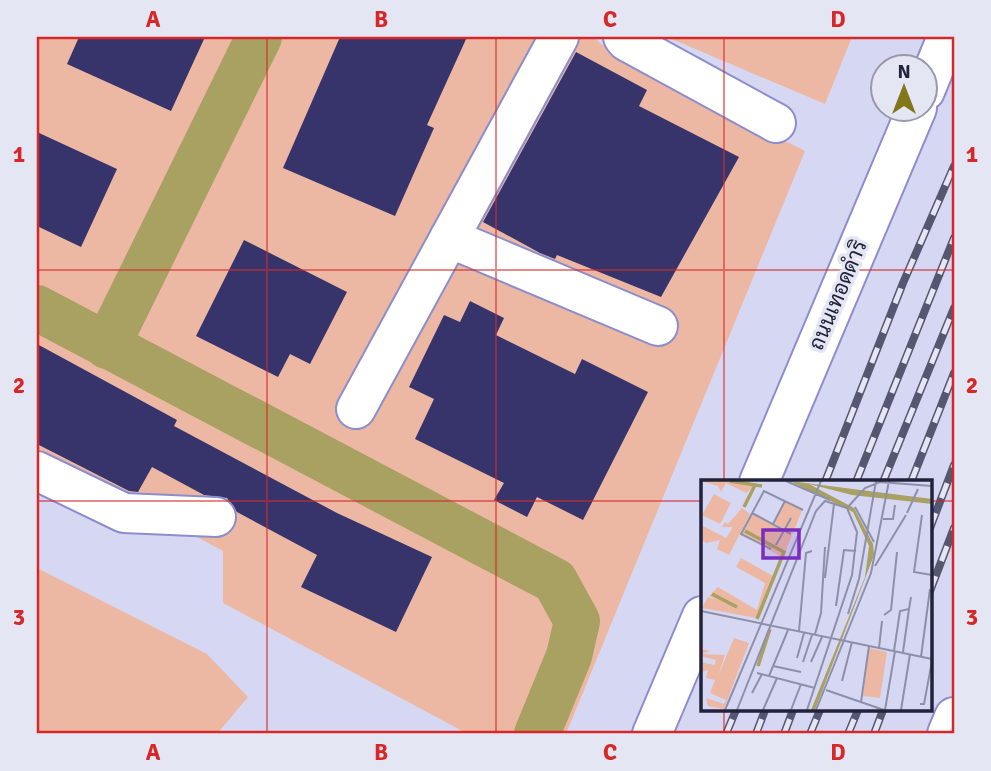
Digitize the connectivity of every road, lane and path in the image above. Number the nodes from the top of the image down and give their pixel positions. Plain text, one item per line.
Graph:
1 (559, 37) edge
2 (623, 37) edge
3 (947, 37) edge
4 (939, 56) edge
5 (911, 122) edge
6 (776, 123) dead end
7 (449, 237) junction
8 (657, 326) dead end
9 (355, 410) dead end
10 (37, 471) edge
11 (760, 480) edge
12 (216, 517) dead end
13 (701, 618) edge
14 (954, 717) edge
15 (652, 734) edge
16 (947, 734) edge

1 - 7 street
2 - 6 street
3 - 4 street
5 - 11 street, ถนนเทอดดำริ
7 - 8 street
7 - 9 street
10 - 12 street
13 - 15 street
14 - 16 street

